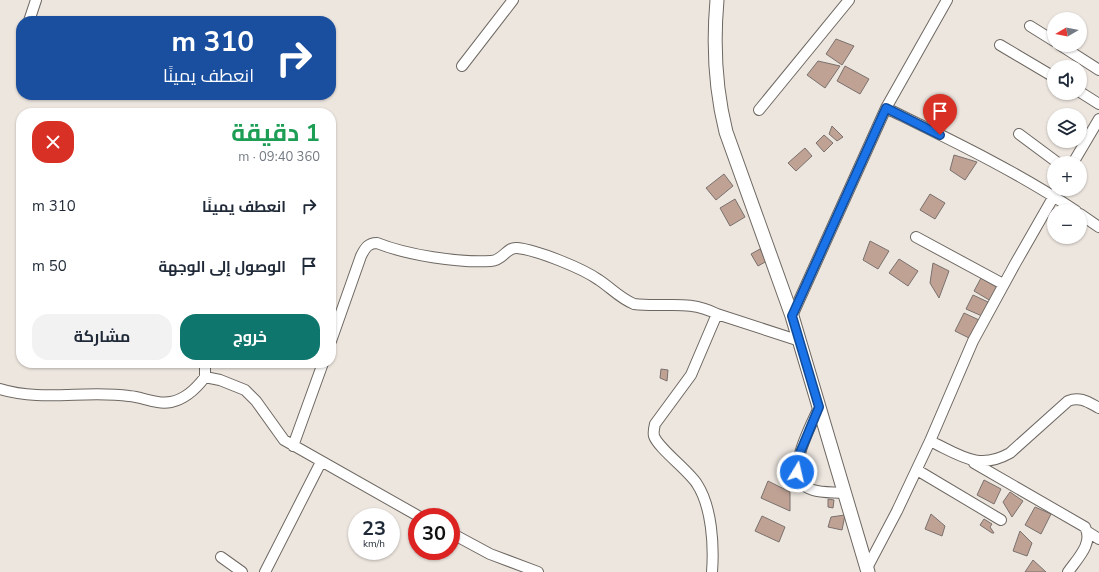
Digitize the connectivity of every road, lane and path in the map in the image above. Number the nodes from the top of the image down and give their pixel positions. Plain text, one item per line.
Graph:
1 (36, 0) edge
2 (513, 0) edge
3 (717, 0) edge
4 (849, 0) edge
5 (948, 0) edge
6 (31, 16) edge
7 (1030, 26) dead end
8 (1047, 37) edge
9 (1000, 45) dead end
10 (1071, 52) edge
11 (462, 66) dead end
12 (1099, 70) edge
13 (1047, 73) edge
14 (1087, 96) edge
15 (1099, 104) edge
16 (886, 108) junction
17 (758, 110) dead end
18 (1099, 119) edge
19 (1019, 134) dead end
20 (1049, 156) edge
21 (1077, 156) edge
22 (1047, 188) edge
23 (1054, 196) edge
24 (1059, 196) edge
25 (1068, 204) edge
26 (1087, 219) edge
27 (1099, 227) edge
28 (916, 237) dead end
29 (1003, 284) junction
30 (717, 314) junction
31 (792, 316) junction
32 (336, 327) edge
33 (800, 341) junction
34 (205, 368) edge
35 (321, 368) edge
36 (205, 378) junction
37 (0, 389) edge
38 (819, 407) junction
39 (1099, 408) edge
40 (930, 441) junction
41 (293, 446) junction
42 (971, 461) junction
43 (321, 462) junction
44 (917, 470) junction
45 (844, 493) junction
46 (408, 510) edge
47 (1001, 520) dead end
48 (1088, 532) junction
49 (460, 538) edge
50 (1099, 539) edge
51 (221, 557) dead end
52 (868, 570) edge
53 (242, 572) edge
54 (265, 572) edge
55 (538, 572) edge
56 (712, 572) edge
57 (1068, 572) edge

1 - 6 street
2 - 11 street
3 - 31 main road
4 - 17 street
5 - 16 street
7 - 8 street
9 - 13 street
10 - 12 street
14 - 15 street
16 - 22 street
16 - 31 street
18 - 21 street
19 - 20 street
23 - 29 street
24 - 25 street
26 - 27 street
28 - 29 street
29 - 40 street
30 - 32 street
30 - 33 street
30 - 56 street
31 - 33 main road
33 - 38 main road
34 - 36 street
35 - 41 street
36 - 37 street
36 - 41 street
38 - 45 main road
38 - 45 street
39 - 42 street
40 - 42 street
40 - 44 street
41 - 43 street
42 - 48 street
43 - 46 street
43 - 54 street
44 - 47 street
44 - 52 street
45 - 52 main road
48 - 50 street
48 - 57 street
49 - 55 street
51 - 53 street

